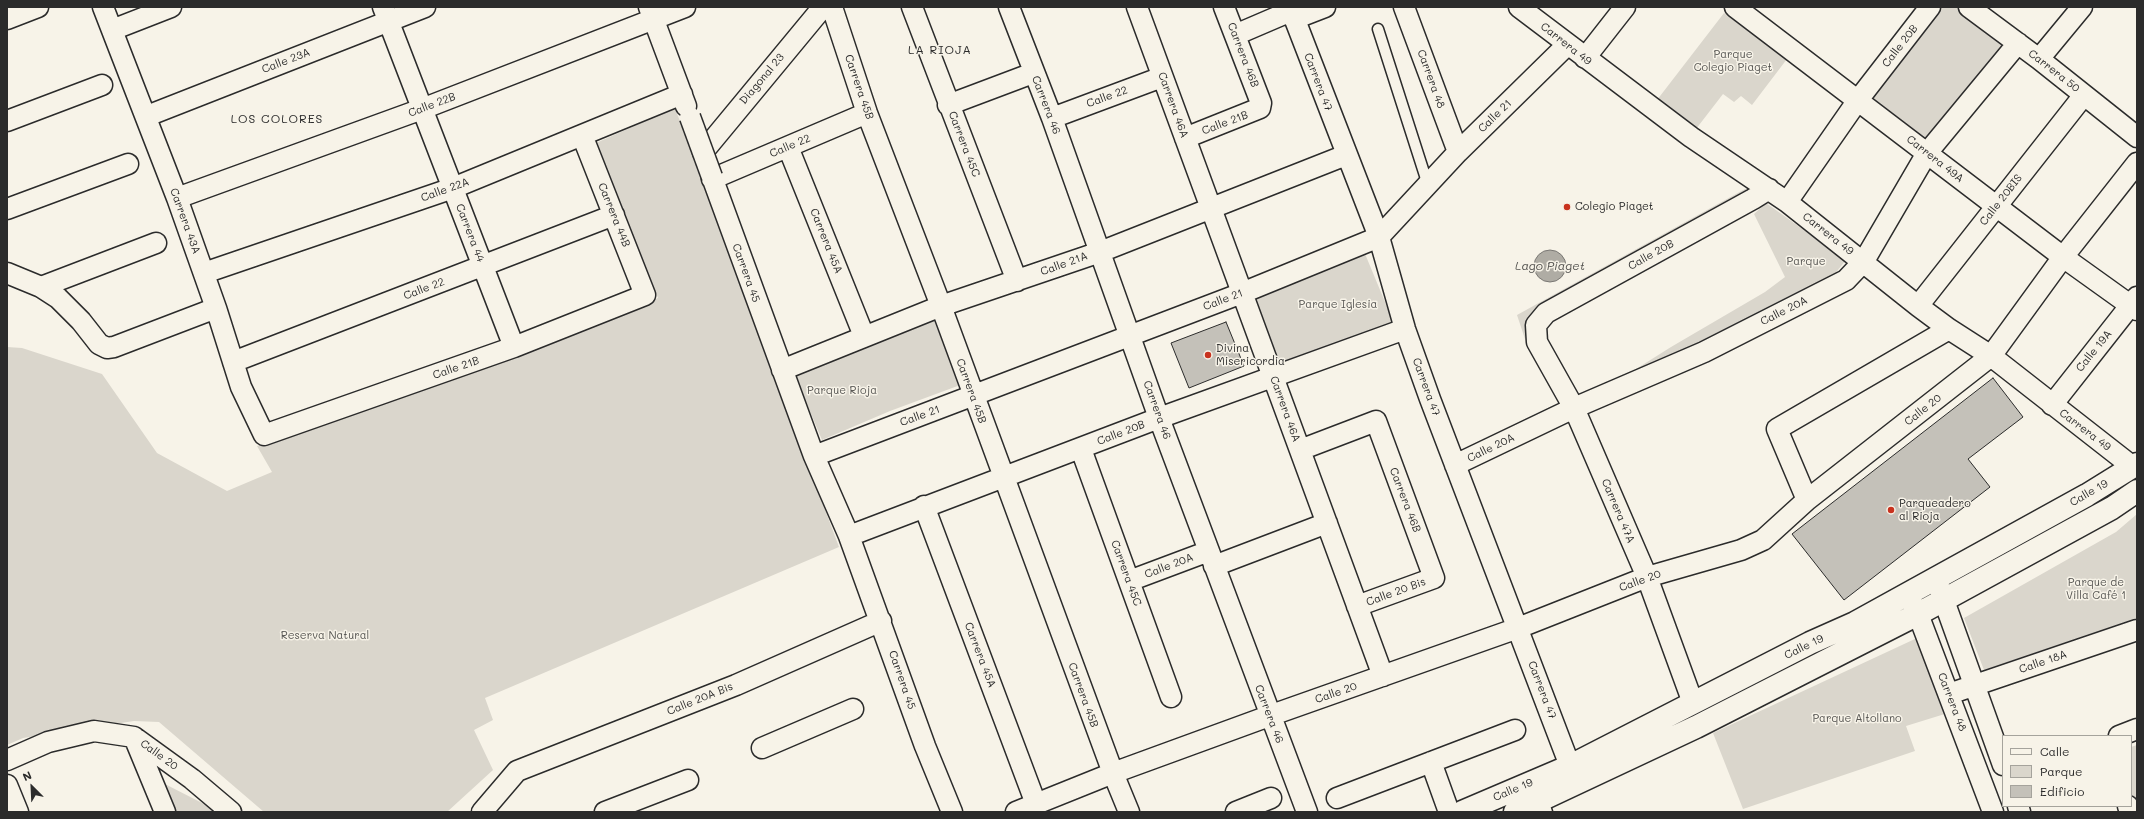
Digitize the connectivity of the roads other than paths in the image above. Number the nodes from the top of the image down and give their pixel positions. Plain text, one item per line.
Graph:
1 (38, 7) edge
2 (103, 7) edge
3 (171, 7) edge
4 (425, 7) edge
5 (685, 7) edge
6 (823, 7) edge
7 (832, 7) edge
8 (912, 7) edge
9 (1009, 7) edge
10 (1137, 7) edge
11 (1224, 7) edge
12 (1325, 7) edge
13 (1404, 7) edge
14 (1519, 7) edge
15 (1625, 7) edge
16 (1930, 7) edge
17 (1969, 7) edge
18 (2082, 7) edge
19 (1739, 8) edge
20 (1292, 12) edge
21 (651, 13) edge
22 (385, 14) edge
23 (7, 19) edge
24 (1378, 29) dead end
25 (112, 30) junction
26 (1235, 35) junction
27 (2018, 43) junction
28 (1567, 45) junction
29 (1585, 58) junction
30 (2039, 59) junction
31 (1033, 73) junction
32 (1162, 77) junction
33 (102, 86) dead end
34 (682, 94) junction
35 (2084, 95) junction
36 (1858, 100) junction
37 (1261, 103) joint
38 (948, 105) junction
39 (422, 109) junction
40 (867, 112) junction
41 (147, 116) junction
42 (1052, 118) junction
43 (7, 121) edge
44 (582, 135) junction
45 (2136, 135) edge
46 (1185, 138) junction
47 (788, 147) junction
48 (703, 152) dead end
49 (1458, 152) junction
50 (1926, 153) junction
51 (1346, 155) junction
52 (2137, 163) edge
53 (128, 164) dead end
54 (712, 178) junction
55 (1428, 185) junction
56 (452, 188) junction
57 (1769, 189) junction
58 (177, 198) junction
59 (1787, 202) junction
60 (1996, 206) junction
61 (7, 209) edge
62 (1211, 209) junction
63 (614, 215) junction
64 (1379, 237) junction
65 (156, 243) dead end
66 (1100, 252) junction
67 (2063, 257) junction
68 (1864, 261) junction
69 (482, 267) junction
70 (7, 273) edge
71 (204, 273) junction
72 (1017, 281) junction
73 (41, 287) junction
74 (1242, 293) junction
75 (645, 295) joint
76 (2135, 304) edge
77 (942, 306) junction
78 (1918, 306) junction
79 (216, 308) junction
80 (1536, 325) joint
81 (1406, 329) junction
82 (1948, 329) junction
83 (1130, 335) junction
84 (864, 336) junction
85 (514, 347) junction
86 (1991, 356) junction
87 (233, 362) junction
88 (782, 370) junction
89 (1273, 376) junction
90 (973, 397) junction
91 (2052, 405) junction
92 (1574, 408) junction
93 (1159, 418) junction
94 (264, 435) joint
95 (1080, 449) junction
96 (1300, 450) junction
97 (814, 456) junction
98 (1455, 465) junction
99 (2135, 465) edge
100 (1003, 477) junction
101 (2137, 491) edge
102 (1807, 500) junction
103 (924, 506) junction
104 (1327, 523) junction
105 (851, 541) junction
106 (1212, 558) junction
107 (1647, 577) junction
108 (1434, 578) joint
109 (1935, 579) junction
110 (1129, 581) junction
111 (1907, 594) junction
112 (1945, 600) junction
113 (1357, 606) junction
114 (1918, 614) junction
115 (881, 621) junction
116 (1518, 628) junction
117 (2137, 630) edge
118 (1383, 676) junction
119 (1974, 686) junction
120 (1949, 694) junction
121 (1171, 696) dead end
122 (1693, 703) junction
123 (853, 709) dead end
124 (1269, 716) junction
125 (2137, 729) edge
126 (1515, 730) dead end
127 (2122, 735) edge
128 (134, 737) junction
129 (762, 748) dead end
130 (7, 760) edge
131 (1431, 762) junction
132 (2002, 762) edge
133 (1570, 766) junction
134 (1113, 774) junction
135 (688, 780) dead end
136 (7, 785) edge
137 (1271, 798) dead end
138 (1337, 798) dead end
139 (1036, 804) junction
140 (1545, 806) edge
141 (18, 812) edge
142 (165, 812) edge
143 (232, 812) edge
144 (482, 812) edge
145 (605, 812) edge
146 (952, 812) edge
147 (1016, 812) edge
148 (1129, 812) edge
149 (1236, 812) edge
150 (1306, 812) edge
151 (1449, 812) edge
152 (1462, 812) edge
153 (1515, 812) edge
154 (1993, 812) edge

1 - 23 street
2 - 25 street, Carrera 43A
3 - 25 street
4 - 22 street, Calle 23A
5 - 21 street, Calle 22B
6 - 48 street, Diagonal 23
7 - 40 street, Carrera 45B
8 - 38 street, Carrera 45C
9 - 31 street, Carrera 46
10 - 32 street, Carrera 46A
11 - 26 street, Carrera 46B
12 - 20 street
13 - 49 street, Carrera 48
14 - 28 street, Carrera 49
15 - 29 street
16 - 36 street, Calle 20B
17 - 27 street, Carrera 50
18 - 30 street
19 - 36 street, Carrera 49A
20 - 26 street
20 - 51 street, Carrera 47
21 - 34 street, Carrera 45
21 - 39 street, Calle 22B
22 - 39 street, Carrera 44
22 - 41 street, Calle 23A
24 - 55 lane
25 - 41 street, Carrera 43A
26 - 37 street, Carrera 46B
27 - 30 street, Carrera 50
27 - 50 street, Calle 20A
28 - 29 street, Carrera 49
28 - 49 street, Calle 21
29 - 57 street, Carrera 49
30 - 35 street, Carrera 50
31 - 38 street
31 - 42 street, Carrera 46
32 - 42 street, Calle 22
32 - 46 street, Carrera 46A
33 - 43 street
34 - 44 street, Calle 22A
34 - 54 street, Carrera 45, bridge
35 - 45 street, Carrera 50
35 - 60 street, Calle 20BIS
36 - 50 street, Carrera 49A
36 - 59 street, Calle 20B
37 - 46 street, Calle 21B
38 - 72 street, Carrera 45C
39 - 56 street, Carrera 44
39 - 58 street, Calle 22B
40 - 47 street, Calle 22
40 - 77 street, Carrera 45B
41 - 58 street, Carrera 43A
42 - 66 street, Carrera 46
44 - 56 street, Calle 22A
44 - 63 street, Carrera 44B
46 - 62 street, Carrera 46A
47 - 54 street, Calle 22
47 - 84 street, Carrera 45A
49 - 55 street, Calle 21
50 - 60 street, Carrera 49A
50 - 68 street, Calle 20A
51 - 62 street, Calle 21A
51 - 64 street, Carrera 47
52 - 67 street, Calle 20
53 - 61 street
54 - 88 street, Carrera 45
55 - 64 street, Calle 21
56 - 69 street, Carrera 44
56 - 71 street, Calle 22A
57 - 59 street, Carrera 49
57 - 80 street, Calle 20B
58 - 71 street, Carrera 43A
59 - 68 street, Carrera 49
60 - 67 street, Carrera 49A
60 - 78 street, Calle 20BIS
62 - 66 street, Calle 21A
62 - 74 street, Carrera 46A
63 - 69 street, Calle 22
63 - 75 street, Carrera 44B
64 - 74 street, Calle 21
64 - 81 street, Carrera 47
65 - 73 street
66 - 72 street, Calle 21A
66 - 83 street, Carrera 46
67 - 76 street, Carrera 49A
67 - 86 street, Calle 20
68 - 78 street, Carrera 49
68 - 92 street, Calle 20A
69 - 85 street, Carrera 44
69 - 87 street, Calle 22
70 - 73 street
71 - 79 street, Carrera 43A
72 - 77 street, Calle 21A
73 - 79 street
74 - 83 street, Calle 21
74 - 89 street, Carrera 46A
75 - 85 street, Calle 21B
76 - 91 street, Calle 19A
77 - 84 street, Calle 21A
77 - 90 street, Carrera 45B
78 - 82 street, Carrera 49
79 - 87 street, Carrera 43A
80 - 92 street, Carrera 47A
81 - 89 street, Calle 20B
81 - 98 street, Carrera 47
82 - 86 street, Carrera 49
82 - 102 street
83 - 90 street, Calle 21
83 - 93 street, Carrera 46
84 - 88 street, Calle 21A
85 - 94 street, Calle 21B
86 - 91 street, Carrera 49
86 - 102 street, Calle 20
87 - 94 street, Carrera 43A
88 - 97 street, Carrera 45
89 - 93 street, Calle 20B
89 - 96 street, Carrera 46A
90 - 97 street, Calle 21
90 - 100 street, Carrera 45B
91 - 99 street, Carrera 49
92 - 98 street, Calle 20A
92 - 107 street, Carrera 47A
93 - 95 street, Calle 20B
93 - 106 street, Carrera 46
95 - 100 street, Calle 20B
95 - 110 street, Carrera 45C
96 - 104 street, Carrera 46A
96 - 108 street, Carrera 46B
97 - 105 street, Carrera 45
98 - 116 street, Carrera 47
99 - 109 main road, Calle 19
100 - 103 street, Calle 20B
100 - 134 street, Carrera 45B
101 - 112 main road, Calle 19
102 - 107 street, Calle 20
103 - 105 street, Calle 20B
103 - 139 street, Carrera 45A
104 - 106 street, Calle 20A
104 - 113 street, Carrera 46A
105 - 115 street, Carrera 45
106 - 110 street, Calle 20A
106 - 124 street, Carrera 46
107 - 116 street, Calle 20
107 - 122 street, Carrera 47A
108 - 113 street, Calle 20 Bis
109 - 111 main road, Calle 19
109 - 112 street
110 - 121 street, Carrera 45C
111 - 114 street, Carrera 48
111 - 122 main road, Calle 19
112 - 114 main road, Calle 19
112 - 119 street
113 - 118 street, Carrera 46A
114 - 120 street, Carrera 48
114 - 140 main road, Calle 19
115 - 144 street, Calle 20A Bis
115 - 146 street, Carrera 45
116 - 118 street, Calle 20
116 - 133 street, Carrera 47
117 - 119 street, Calle 18A
118 - 124 street, Calle 20
119 - 120 street, Calle 18A
119 - 132 street
120 - 154 street, Carrera 48
122 - 133 main road, Calle 19
123 - 129 street
124 - 134 street, Calle 20
124 - 150 street, Carrera 46
125 - 127 street
126 - 131 street
128 - 130 street, Calle 20
128 - 142 street
128 - 143 street, Calle 20
131 - 138 street
131 - 151 street
133 - 152 main road, Calle 19
134 - 139 street, Calle 20
134 - 148 street, Carrera 45B
135 - 145 street
136 - 141 street
137 - 149 street
139 - 147 street, Calle 20
140 - 153 main road, Calle 19

